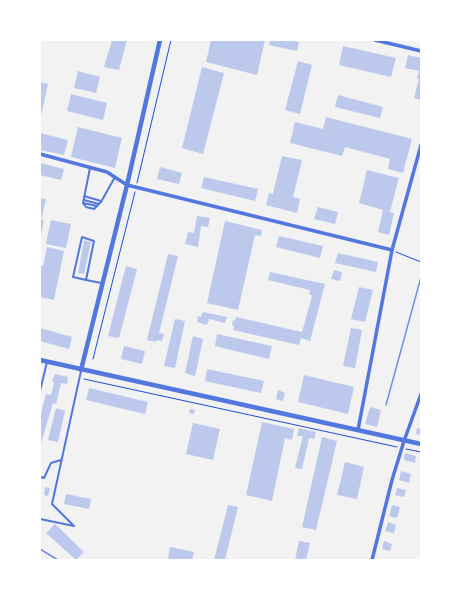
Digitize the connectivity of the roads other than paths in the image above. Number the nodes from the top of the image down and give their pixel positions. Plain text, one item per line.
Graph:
1 (160, 40) edge
2 (375, 40) edge
3 (421, 51) edge
4 (421, 145) edge
5 (40, 154) edge
6 (90, 167) junction
7 (115, 177) junction
8 (127, 185) junction
9 (84, 196) junction
10 (102, 200) junction
11 (84, 201) junction
12 (99, 204) junction
13 (392, 250) junction
14 (86, 280) junction
15 (102, 283) junction
16 (40, 360) edge
17 (47, 362) junction
18 (81, 370) junction
19 (40, 391) edge
20 (421, 394) edge
21 (358, 430) junction
22 (404, 440) junction
23 (421, 444) edge
24 (62, 460) junction
25 (40, 477) edge
26 (40, 519) edge
27 (372, 560) edge

1 - 8 street
2 - 3 street
4 - 13 street
5 - 6 street
6 - 7 street
6 - 9 lane
7 - 8 street
7 - 10 lane
8 - 13 street
8 - 15 street
9 - 10 lane
9 - 11 lane
10 - 12 lane
11 - 12 lane
11 - 12 lane
13 - 21 street
14 - 14 lane
14 - 15 lane
15 - 18 street
16 - 17 street
17 - 18 street
17 - 19 lane
18 - 21 street
18 - 24 lane
20 - 22 street
21 - 22 street
22 - 23 street
22 - 27 street
24 - 25 lane
24 - 26 lane

